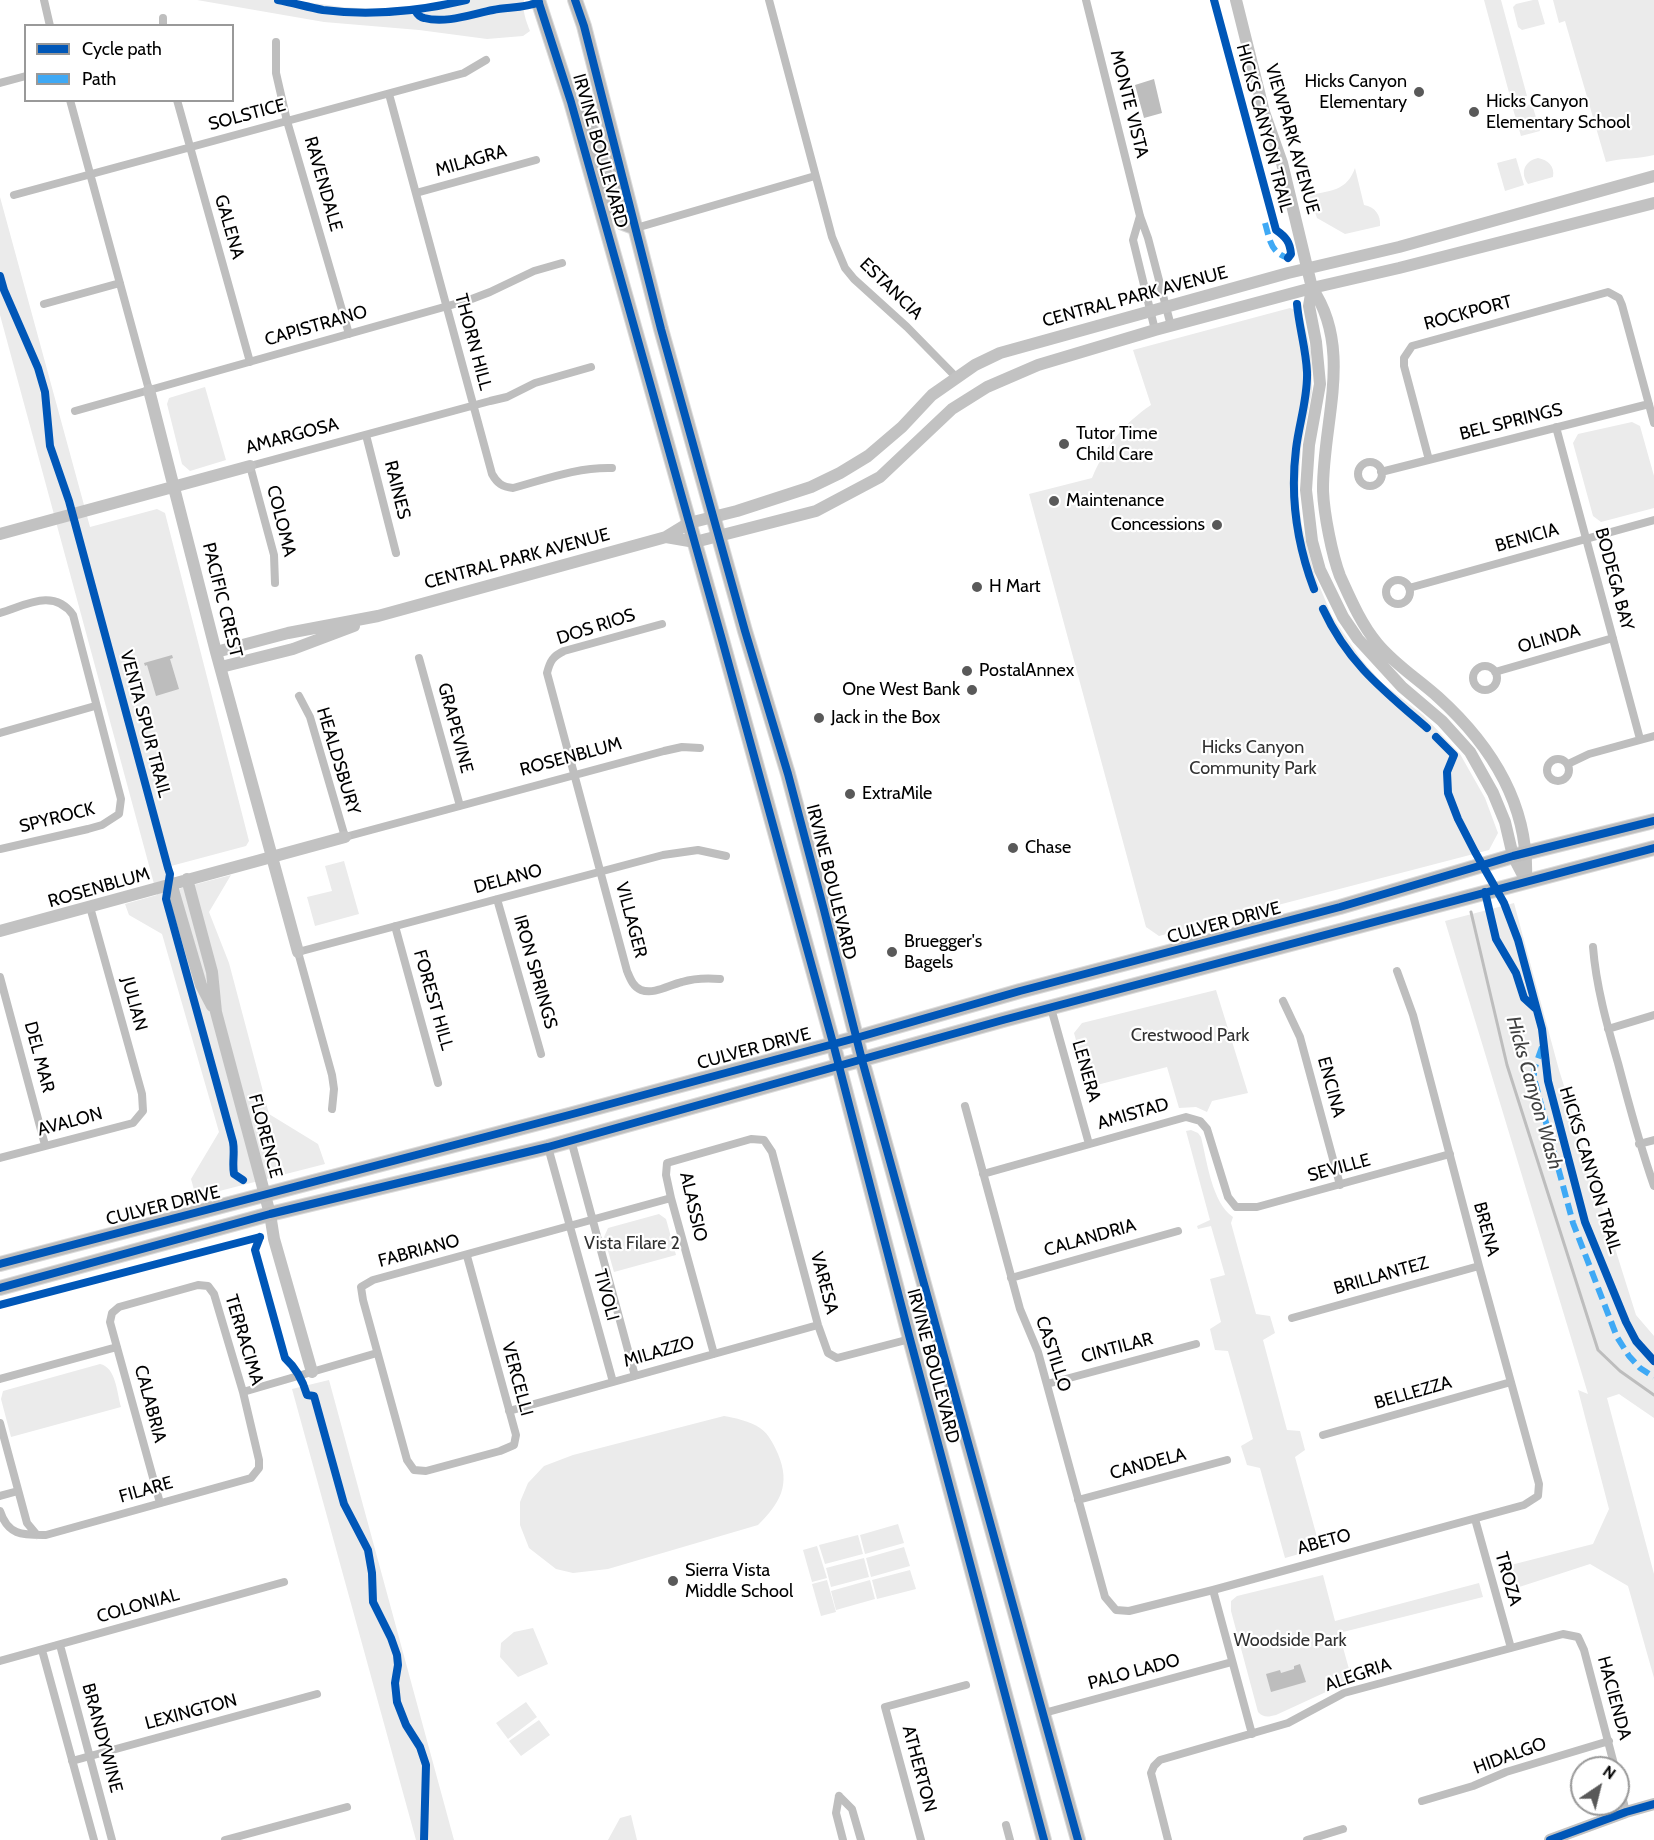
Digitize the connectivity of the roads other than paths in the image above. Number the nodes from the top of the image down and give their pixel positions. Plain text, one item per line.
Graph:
1 (44, 0) edge
2 (538, 0) edge
3 (575, 0) edge
4 (769, 0) edge
5 (1086, 0) edge
6 (1236, 0) edge
7 (50, 24) edge
8 (276, 42) dead end
9 (486, 60) dead end
10 (24, 77) edge
11 (0, 83) edge
12 (389, 94) junction
13 (71, 102) edge
14 (178, 102) edge
15 (574, 113) junction
16 (287, 121) junction
17 (190, 148) junction
18 (536, 160) dead end
19 (91, 174) junction
20 (815, 177) junction
21 (1654, 177) edge
22 (416, 193) junction
23 (14, 195) dead end
24 (1654, 203) edge
25 (1140, 216) junction
26 (636, 228) junction
27 (562, 263) dead end
28 (1308, 268) junction
29 (120, 283) junction
30 (1312, 288) junction
31 (44, 304) dead end
32 (447, 307) junction
33 (1166, 308) junction
34 (1151, 311) junction
35 (1171, 326) junction
36 (1155, 330) junction
37 (349, 334) junction
38 (250, 362) junction
39 (591, 367) dead end
40 (956, 377) junction
41 (149, 390) junction
42 (1649, 404) junction
43 (473, 405) junction
44 (75, 411) dead end
45 (1654, 423) edge
46 (1556, 427) junction
47 (366, 435) junction
48 (1429, 460) junction
49 (250, 466) junction
50 (612, 468) dead end
51 (1381, 472) dead end
52 (175, 487) junction
53 (714, 516) junction
54 (1654, 520) edge
55 (689, 523) junction
56 (0, 534) edge
57 (720, 536) junction
58 (666, 537) junction
59 (1585, 538) junction
60 (695, 542) junction
61 (396, 553) dead end
62 (275, 584) dead end
63 (1345, 586) junction
64 (1409, 588) dead end
65 (1330, 593) junction
66 (0, 613) edge
67 (378, 616) junction
68 (662, 624) dead end
69 (1613, 638) junction
70 (216, 651) junction
71 (419, 658) dead end
72 (221, 667) junction
73 (1495, 672) dead end
74 (299, 696) dead end
75 (96, 706) junction
76 (0, 733) edge
77 (1654, 736) edge
78 (1640, 739) junction
79 (700, 748) dead end
80 (1568, 764) dead end
81 (576, 775) junction
82 (460, 806) junction
83 (1654, 821) edge
84 (345, 837) junction
85 (1654, 848) edge
86 (0, 849) edge
87 (1517, 852) junction
88 (726, 856) dead end
89 (273, 857) junction
90 (601, 872) junction
91 (186, 879) junction
92 (1526, 881) junction
93 (171, 883) junction
94 (498, 899) junction
95 (90, 907) junction
96 (395, 926) junction
97 (0, 931) edge
98 (1593, 947) dead end
99 (298, 952) junction
100 (1397, 971) dead end
101 (0, 977) edge
102 (720, 979) dead end
103 (1283, 1001) dead end
104 (1051, 1008) junction
105 (216, 1012) junction
106 (1654, 1015) edge
107 (1608, 1029) junction
108 (856, 1038) junction
109 (833, 1043) junction
110 (541, 1054) dead end
111 (862, 1060) junction
112 (839, 1066) junction
113 (438, 1083) dead end
114 (965, 1106) dead end
115 (332, 1108) dead end
116 (143, 1111) joint
117 (571, 1140) junction
118 (764, 1140) joint
119 (1654, 1140) edge
120 (1089, 1144) junction
121 (1639, 1144) junction
122 (45, 1145) junction
123 (548, 1147) junction
124 (1450, 1154) junction
125 (0, 1158) edge
126 (983, 1174) junction
127 (1340, 1185) junction
128 (1654, 1186) edge
129 (265, 1195) junction
130 (671, 1198) junction
131 (1236, 1207) joint
132 (270, 1214) junction
133 (593, 1220) junction
134 (570, 1226) junction
135 (1178, 1231) dead end
136 (467, 1256) junction
137 (0, 1264) edge
138 (1479, 1266) junction
139 (1011, 1278) junction
140 (0, 1288) edge
141 (112, 1313) joint
142 (1292, 1318) dead end
143 (818, 1325) junction
144 (910, 1339) junction
145 (1196, 1344) dead end
146 (117, 1347) junction
147 (377, 1353) junction
148 (714, 1354) junction
149 (312, 1372) junction
150 (635, 1376) junction
151 (0, 1379) edge
152 (613, 1382) junction
153 (1511, 1382) junction
154 (1047, 1384) junction
155 (243, 1392) junction
156 (509, 1411) junction
157 (0, 1422) edge
158 (1323, 1435) dead end
159 (1227, 1460) dead end
160 (259, 1468) joint
161 (414, 1470) joint
162 (18, 1491) junction
163 (0, 1496) edge
164 (1538, 1496) joint
165 (1078, 1500) junction
166 (160, 1503) junction
167 (0, 1510) edge
168 (1474, 1519) junction
169 (37, 1535) junction
170 (285, 1582) dead end
171 (1214, 1590) junction
172 (1116, 1610) joint
173 (1578, 1637) joint
174 (60, 1645) junction
175 (1511, 1648) junction
176 (42, 1650) junction
177 (0, 1661) edge
178 (1232, 1662) junction
179 (966, 1685) dead end
180 (317, 1694) dead end
181 (1044, 1713) junction
182 (1252, 1734) junction
183 (1609, 1741) junction
184 (90, 1756) junction
185 (1612, 1756) edge
186 (72, 1761) junction
187 (1422, 1801) dead end
188 (1654, 1804) edge
189 (347, 1807) dead end
190 (1630, 1811) edge
191 (1615, 1816) edge
192 (1006, 1825) dead end
193 (1343, 1829) dead end
194 (94, 1840) edge
195 (112, 1840) edge
196 (225, 1840) edge
197 (843, 1840) edge
198 (861, 1840) edge
199 (921, 1840) edge
200 (1010, 1840) edge
201 (1044, 1840) edge
202 (1078, 1840) edge
203 (1168, 1840) edge
204 (1307, 1840) edge
205 (1550, 1840) edge

1 - 7 street
2 - 15 main road, IRVINE BOULEVARD
3 - 26 main road, IRVINE BOULEVARD
4 - 20 street, ESTANCIA
5 - 25 street, MONTE VISTA
6 - 28 street, VIEWPARK AVENUE
8 - 16 street, RAVENDALE
9 - 12 street, SOLSTICE
10 - 11 street
12 - 16 street, SOLSTICE
12 - 22 street, THORN HILL
13 - 19 street, PACIFIC CREST
14 - 17 street, GALENA
15 - 26 main road
15 - 55 main road, IRVINE BOULEVARD
16 - 17 street, SOLSTICE
16 - 37 street, RAVENDALE
17 - 19 street, SOLSTICE
17 - 38 street, GALENA
18 - 22 street, MILAGRA
19 - 23 street, SOLSTICE
19 - 29 street, PACIFIC CREST
20 - 26 street
20 - 40 street, ESTANCIA
21 - 28 street, CENTRAL PARK AVENUE
22 - 32 street, THORN HILL
24 - 30 street, CENTRAL PARK AVENUE
25 - 33 street, MONTE VISTA
25 - 34 street, MONTE VISTA
26 - 53 main road, IRVINE BOULEVARD
27 - 32 street, CAPISTRANO
28 - 30 street, VIEWPARK AVENUE
28 - 33 street, CENTRAL PARK AVENUE
29 - 31 street
29 - 41 street, PACIFIC CREST
30 - 35 street, CENTRAL PARK AVENUE
30 - 63 street, VIEWPARK AVENUE
30 - 65 street, VIEWPARK AVENUE
32 - 37 street, CAPISTRANO
32 - 43 street, THORN HILL
33 - 34 street, CENTRAL PARK AVENUE
33 - 35 street, MONTE VISTA
34 - 36 street, MONTE VISTA
34 - 40 street, CENTRAL PARK AVENUE
35 - 36 street, CENTRAL PARK AVENUE
36 - 57 street, CENTRAL PARK AVENUE
37 - 38 street, CAPISTRANO
38 - 41 street, CAPISTRANO
39 - 43 street, AMARGOSA
40 - 53 street, CENTRAL PARK AVENUE
41 - 44 street, CAPISTRANO
41 - 52 street, PACIFIC CREST
42 - 45 street
42 - 46 street, BEL SPRINGS
42 - 48 street, ROCKPORT
43 - 47 street, AMARGOSA
43 - 50 street, THORN HILL
46 - 48 street, BEL SPRINGS
46 - 59 street, BODEGA BAY
47 - 49 street, AMARGOSA
47 - 61 street, RAINES
48 - 51 street, BEL SPRINGS
49 - 52 street, AMARGOSA
49 - 62 street, COLOMA
52 - 56 street, AMARGOSA
52 - 70 street, PACIFIC CREST
53 - 55 street, CENTRAL PARK AVENUE
53 - 57 main road, IRVINE BOULEVARD
54 - 59 street, BENICIA
55 - 58 street, CENTRAL PARK AVENUE
55 - 60 main road, IRVINE BOULEVARD
57 - 60 street, CENTRAL PARK AVENUE
57 - 108 main road, IRVINE BOULEVARD
58 - 60 street, CENTRAL PARK AVENUE
58 - 67 street, CENTRAL PARK AVENUE
59 - 64 street, BENICIA
59 - 69 street, BODEGA BAY
60 - 109 main road, IRVINE BOULEVARD
63 - 65 street
63 - 87 street, VIEWPARK AVENUE
65 - 87 street, VIEWPARK AVENUE
66 - 75 street
67 - 70 street, CENTRAL PARK AVENUE
67 - 72 street, CENTRAL PARK AVENUE
68 - 81 street, DOS RIOS
69 - 73 street, OLINDA
69 - 78 street, BODEGA BAY
70 - 72 street, PACIFIC CREST
71 - 82 street, GRAPEVINE
72 - 89 street, PACIFIC CREST
74 - 84 street, HEALDSBURY
75 - 76 street
75 - 86 street, SPYROCK
77 - 78 street
78 - 80 street
79 - 81 street, ROSENBLUM
81 - 82 street, ROSENBLUM
81 - 90 street, VILLAGER
82 - 84 street, ROSENBLUM
83 - 87 main road, CULVER DRIVE
84 - 89 street, ROSENBLUM
85 - 92 main road, CULVER DRIVE
87 - 92 street
87 - 108 main road, CULVER DRIVE
88 - 90 street, DELANO
89 - 91 street, ROSENBLUM
89 - 99 street, PACIFIC CREST
90 - 94 street, DELANO
90 - 102 street, VILLAGER
91 - 93 street, ROSENBLUM
91 - 105 street, FLORENCE
92 - 104 main road, CULVER DRIVE
93 - 95 street, ROSENBLUM
93 - 105 street, FLORENCE
94 - 96 street, DELANO
94 - 110 street, IRON SPRINGS
95 - 97 street, ROSENBLUM
95 - 116 street, JULIAN
96 - 99 street, DELANO
96 - 113 street, FOREST HILL
98 - 107 street
99 - 115 street, PACIFIC CREST
100 - 124 street, BRENA
101 - 122 street, DEL MAR
103 - 127 street, ENCINA
104 - 111 main road, CULVER DRIVE
104 - 120 street, LENERA
105 - 129 street, FLORENCE
106 - 107 street
107 - 121 street
108 - 109 main road, CULVER DRIVE
108 - 111 main road, IRVINE BOULEVARD
109 - 112 main road, IRVINE BOULEVARD
109 - 129 main road, CULVER DRIVE
111 - 112 main road, CULVER DRIVE
111 - 181 main road, IRVINE BOULEVARD
112 - 117 main road, CULVER DRIVE
112 - 144 main road, IRVINE BOULEVARD
114 - 126 street, CASTILLO
116 - 122 street, AVALON
117 - 123 main road, CULVER DRIVE
117 - 133 street, TIVOLI
118 - 130 street, ALASSIO
118 - 143 street, VARESA
119 - 121 street
120 - 126 street, AMISTAD
120 - 131 street, AMISTAD
121 - 128 street
122 - 125 street, AVALON
123 - 132 main road, CULVER DRIVE
123 - 134 street, TIVOLI
124 - 127 street, SEVILLE
124 - 138 street, BRENA
126 - 139 street, CASTILLO
127 - 131 street, SEVILLE
129 - 132 street, FLORENCE
129 - 137 main road, CULVER DRIVE
130 - 133 street, FABRIANO
130 - 148 street, ALASSIO
132 - 140 main road, CULVER DRIVE
132 - 149 street, FLORENCE
133 - 134 street, FABRIANO
133 - 150 street, TIVOLI
134 - 136 street, FABRIANO
134 - 152 street, TIVOLI
135 - 139 street, CALANDRIA
136 - 147 street, FABRIANO
136 - 156 street, VERCELLI
138 - 142 street, BRILLANTEZ
138 - 153 street, BRENA
139 - 154 street, CASTILLO
141 - 146 street, CALABRIA
141 - 155 street, TERRACIMA
143 - 144 street, VARESA
143 - 148 street, MILAZZO
144 - 201 main road, IRVINE BOULEVARD
145 - 154 street, CINTILAR
146 - 151 street
146 - 166 street, CALABRIA
147 - 149 street
147 - 161 street, FABRIANO
148 - 150 street, MILAZZO
149 - 155 street
150 - 152 street, MILAZZO
152 - 156 street, MILAZZO
153 - 158 street, BELLEZZA
153 - 164 street, BRENA
154 - 165 street, CASTILLO
155 - 160 street, TERRACIMA
156 - 161 street, VERCELLI
157 - 162 street
159 - 165 street, CANDELA
160 - 166 street, FILARE
162 - 163 street
162 - 169 street
164 - 168 street, ABETO
165 - 172 street, CASTILLO
166 - 169 street, FILARE
167 - 169 street, FILARE
168 - 171 street, ABETO
168 - 175 street, TROZA
170 - 174 street, COLONIAL
171 - 172 street, ABETO
171 - 178 street
173 - 175 street, ALEGRIA
173 - 183 street, HACIENDA
174 - 176 street, COLONIAL
174 - 184 street, BRANDYWINE
175 - 182 street, ALEGRIA
176 - 177 street, COLONIAL
176 - 186 street, BRANDYWINE
178 - 181 street, PALO LADO
178 - 182 street
179 - 199 street, ATHERTON
180 - 184 street, LEXINGTON
181 - 202 main road, IRVINE BOULEVARD
182 - 203 street, ALEGRIA
183 - 185 street, HACIENDA
183 - 187 street, HIDALGO
184 - 186 street, LEXINGTON
184 - 195 street, BRANDYWINE
186 - 194 street, BRANDYWINE
188 - 190 street
189 - 196 street
191 - 205 street
192 - 200 street
193 - 204 street
197 - 198 street

